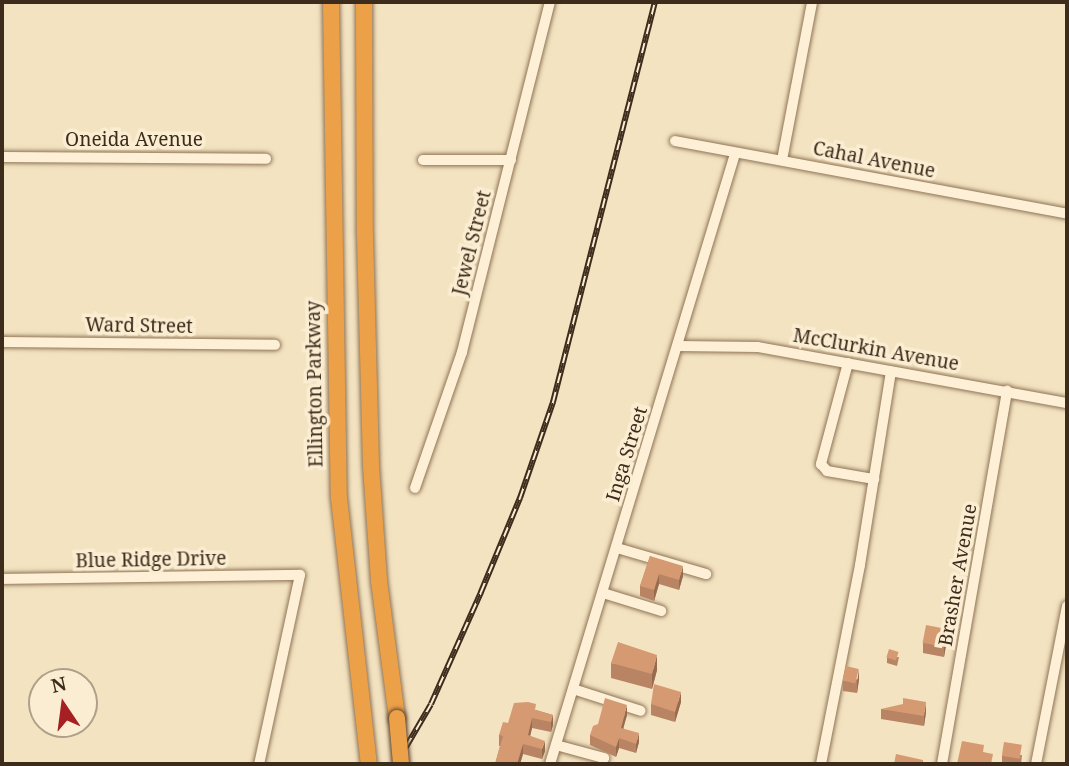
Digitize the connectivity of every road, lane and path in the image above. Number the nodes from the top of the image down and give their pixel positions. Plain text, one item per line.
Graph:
1 (331, 2) edge
2 (365, 2) edge
3 (550, 2) edge
4 (812, 2) edge
5 (674, 141) dead end
6 (735, 154) junction
7 (2, 157) edge
8 (266, 159) dead end
9 (423, 160) dead end
10 (510, 160) junction
11 (782, 160) junction
12 (1067, 215) edge
13 (2, 342) edge
14 (275, 345) dead end
15 (678, 346) junction
16 (848, 363) junction
17 (891, 371) junction
18 (1007, 391) junction
19 (1067, 403) edge
20 (874, 480) junction
21 (415, 488) dead end
22 (617, 548) junction
23 (706, 574) dead end
24 (2, 579) edge
25 (603, 593) junction
26 (1067, 606) edge
27 (661, 611) dead end
28 (573, 689) junction
29 (641, 711) dead end
30 (556, 745) junction
31 (604, 758) dead end
32 (367, 762) edge
33 (259, 764) edge
34 (401, 764) edge
35 (550, 764) edge
36 (821, 764) edge
37 (942, 764) edge
38 (1036, 764) edge

1 - 32 highway, Ellington Parkway
2 - 34 highway, bridge
3 - 10 street, Jewel Street
4 - 11 street
5 - 6 street, Cahal Avenue
6 - 11 street, Cahal Avenue
6 - 15 street, Inga Street
7 - 8 street, Oneida Avenue
9 - 10 street
10 - 21 street, Jewel Street
11 - 12 street, Cahal Avenue
13 - 14 street, Ward Street
15 - 16 street, McClurkin Avenue
15 - 22 street, Inga Street
16 - 17 street, McClurkin Avenue
16 - 20 street
17 - 18 street, McClurkin Avenue
17 - 20 street
18 - 19 street, McClurkin Avenue
18 - 37 street, Brasher Avenue
20 - 36 street
22 - 23 street
22 - 25 street, Inga Street
24 - 33 street, Blue Ridge Drive
25 - 27 street
25 - 28 street, Inga Street
26 - 38 street
28 - 29 street
28 - 30 street, Inga Street
30 - 31 street
30 - 35 street, Inga Street

